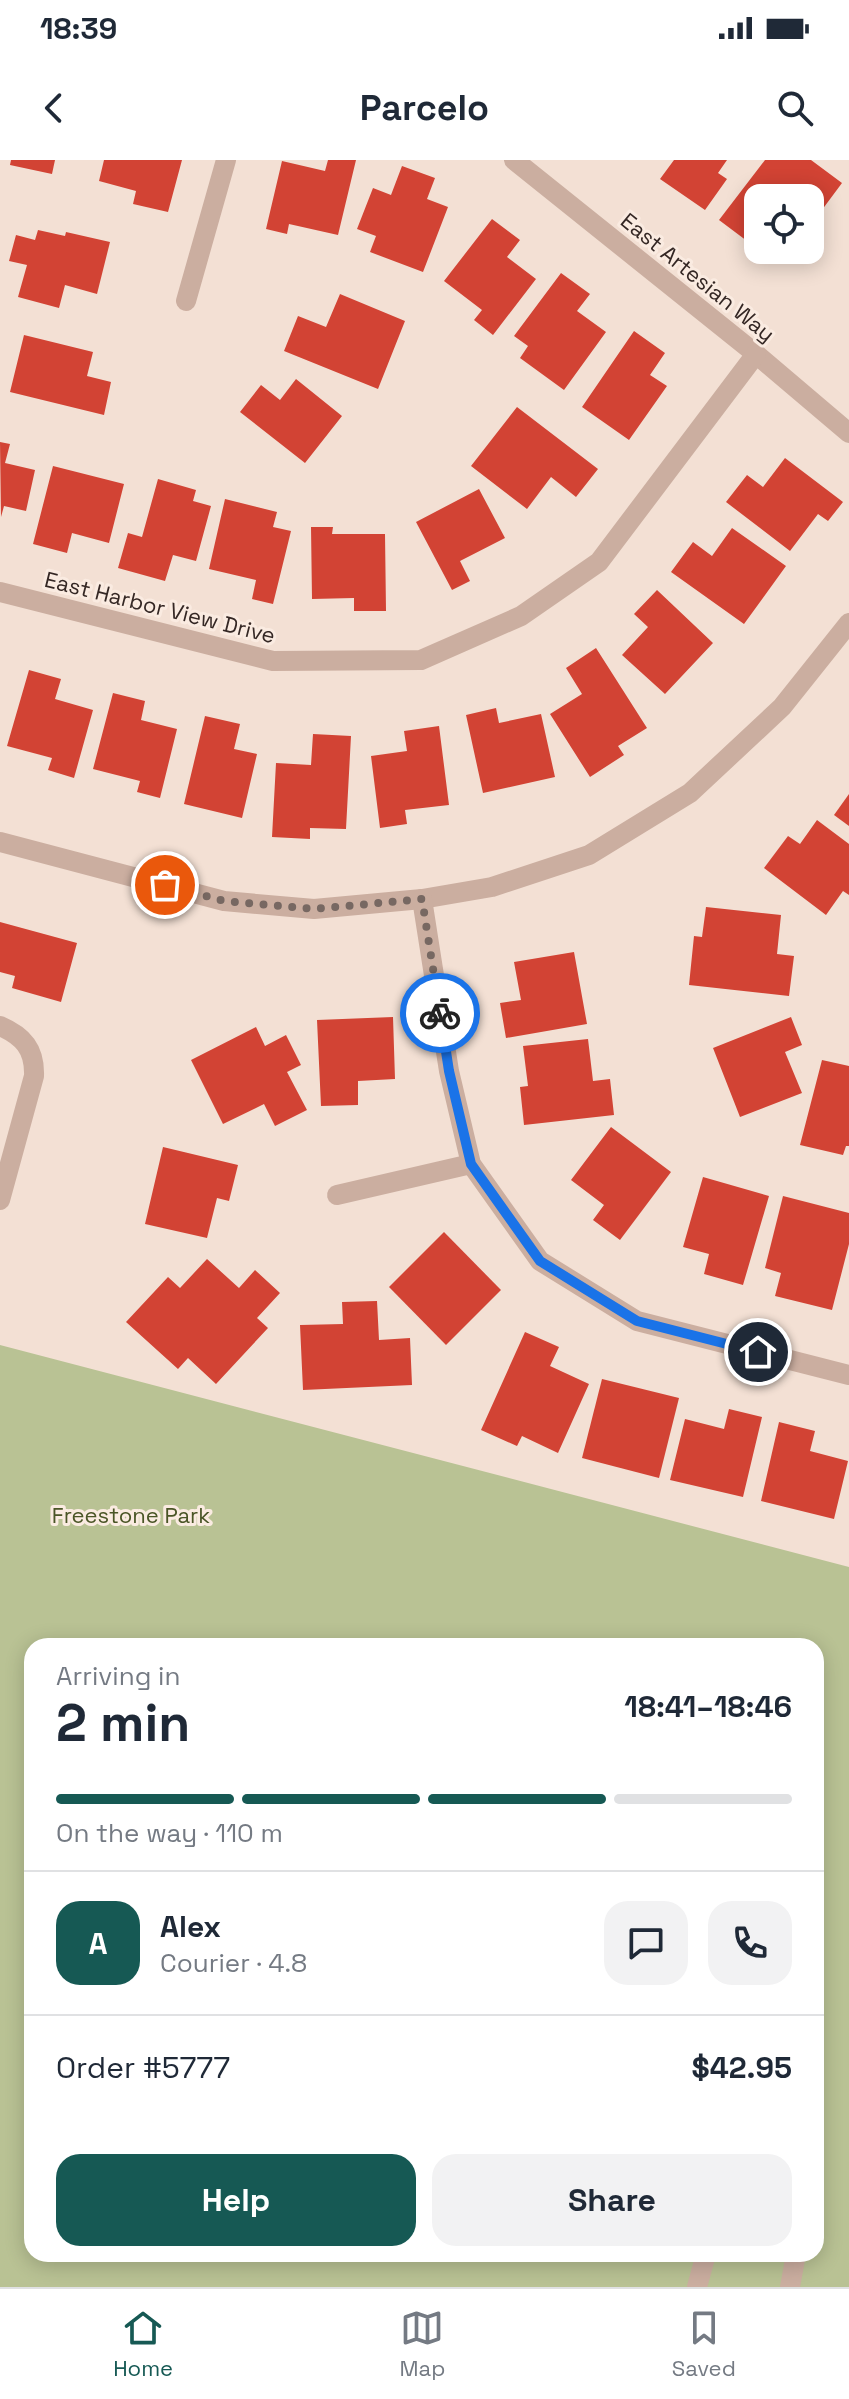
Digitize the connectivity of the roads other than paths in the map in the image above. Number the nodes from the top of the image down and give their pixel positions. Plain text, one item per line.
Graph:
1 (226, 160) edge
2 (514, 160) edge
3 (186, 301) dead end
4 (756, 354) junction
5 (849, 433) edge
6 (0, 592) edge
7 (849, 623) edge
8 (0, 842) edge
9 (422, 899) junction
10 (0, 1026) edge
11 (471, 1164) junction
12 (337, 1195) dead end
13 (0, 1200) edge
14 (849, 1375) edge
15 (704, 2262) edge
16 (795, 2262) edge
17 (697, 2287) edge
18 (790, 2287) edge

1 - 3 street
2 - 4 street, East Artesian Way
4 - 5 street, East Artesian Way
4 - 6 street, East Harbor View Drive
7 - 9 street
8 - 9 street
9 - 11 street
10 - 13 street
11 - 12 street
11 - 14 street
15 - 17 street
16 - 18 street

